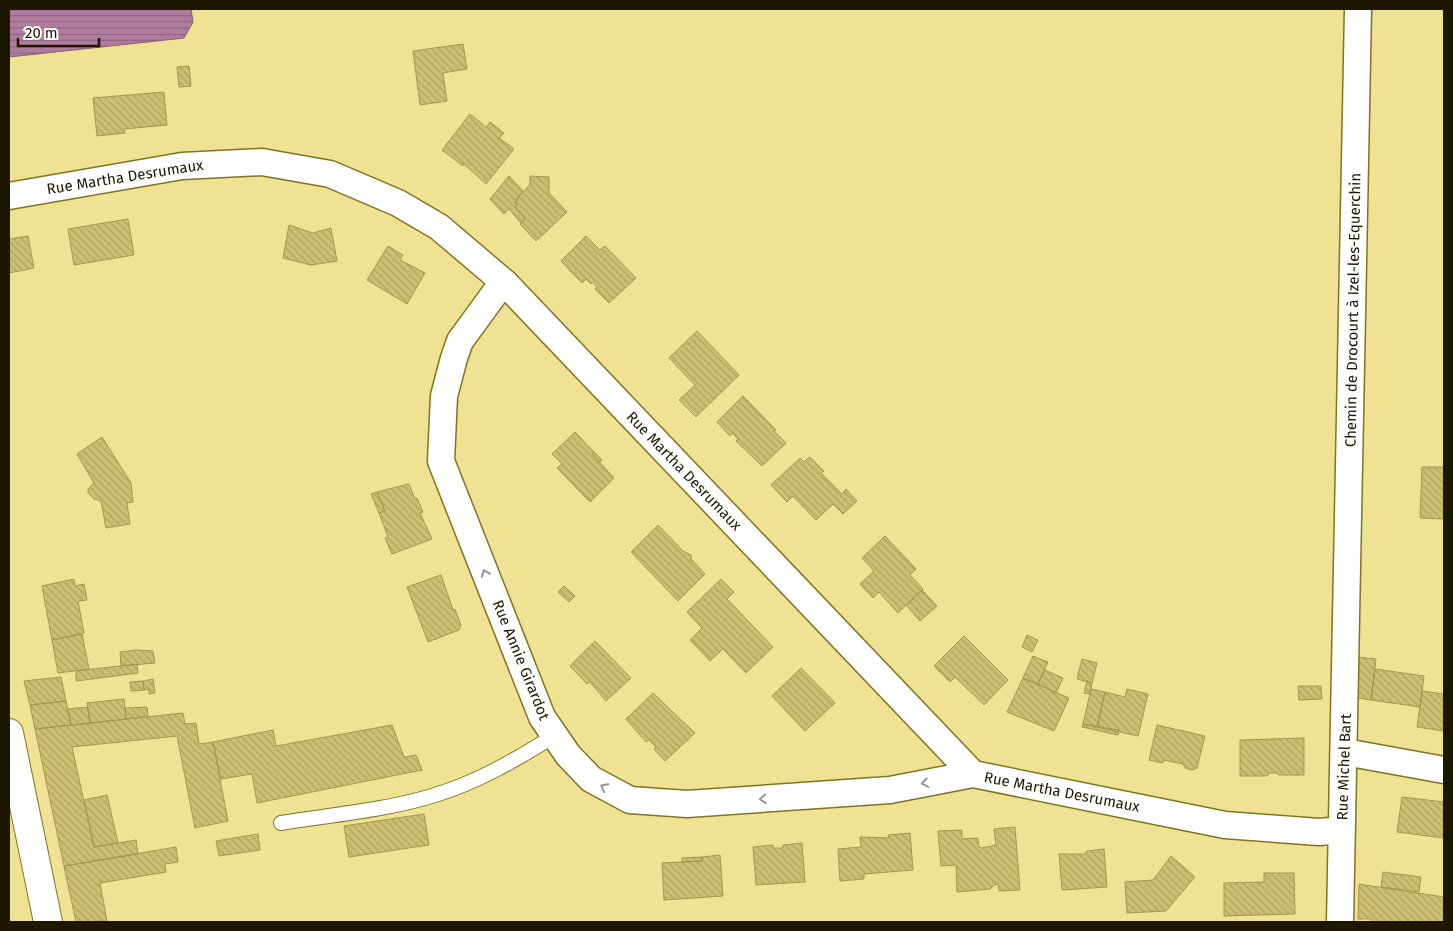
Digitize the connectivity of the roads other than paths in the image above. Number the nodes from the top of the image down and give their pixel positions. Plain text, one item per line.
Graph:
1 (1358, 9) edge
2 (9, 196) edge
3 (505, 283) junction
4 (1347, 612) joint
5 (9, 733) edge
6 (554, 736) junction
7 (1345, 752) junction
8 (1444, 770) edge
9 (973, 774) junction
10 (281, 823) dead end
11 (1342, 830) junction
12 (48, 922) edge
13 (1340, 922) edge

1 - 4 street, Chemin de Drocourt à Izel-les-Equerchin
2 - 3 street, Rue Martha Desrumaux
6 -> 3 street, Rue Annie Girardot
3 - 9 street, Rue Martha Desrumaux
4 - 7 street, Rue Michel Bart
5 - 12 street
9 -> 6 street, Rue Annie Girardot
6 - 10 lane
7 - 8 street
7 - 11 street, Rue Michel Bart
9 - 11 street, Rue Martha Desrumaux
11 - 13 street, Rue Michel Bart

